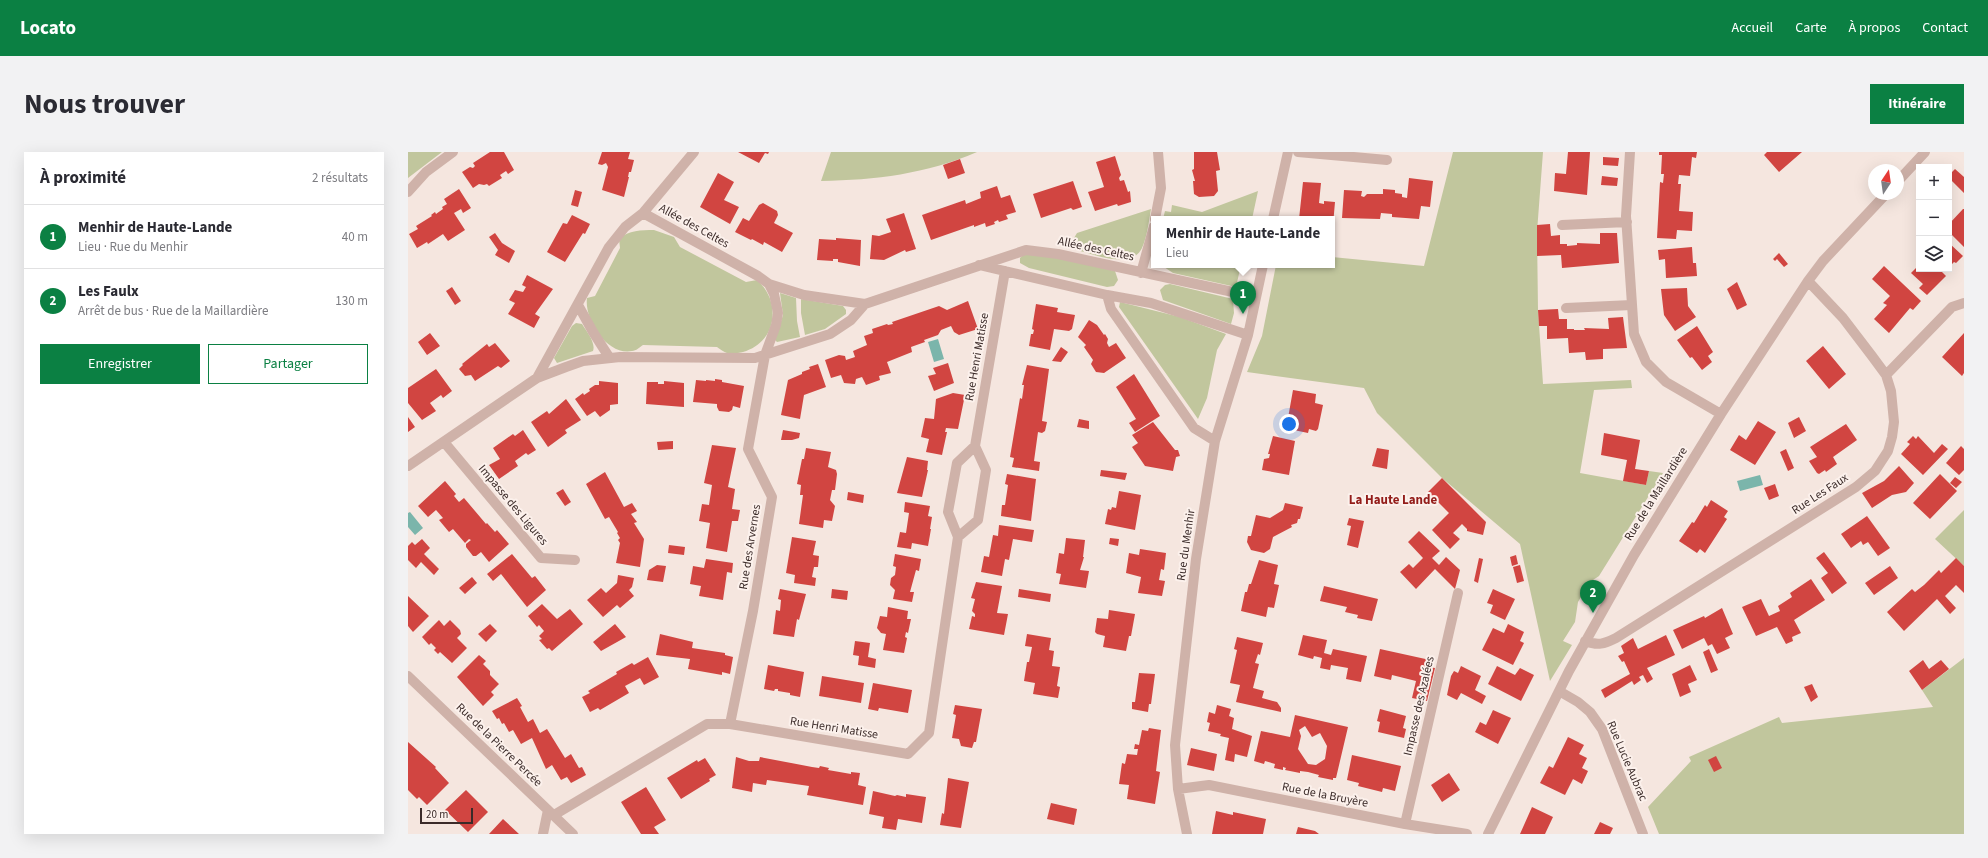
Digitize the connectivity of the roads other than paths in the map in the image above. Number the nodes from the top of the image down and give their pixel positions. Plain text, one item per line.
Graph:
1 (454, 152) edge
2 (694, 152) edge
3 (1158, 152) edge
4 (1288, 152) edge
5 (1298, 152) edge
6 (1630, 152) edge
7 (1925, 152) edge
8 (1387, 160) dead end
9 (1904, 175) edge
10 (408, 192) edge
11 (1880, 200) edge
12 (643, 213) junction
13 (1156, 216) edge
14 (1274, 216) edge
15 (1627, 222) junction
16 (1562, 225) dead end
17 (1151, 237) edge
18 (979, 266) junction
19 (1262, 268) edge
20 (1005, 271) junction
21 (1141, 273) junction
22 (1808, 281) junction
23 (769, 284) junction
24 (1107, 295) junction
25 (1256, 297) junction
26 (1964, 303) edge
27 (865, 304) junction
28 (578, 305) junction
29 (1632, 305) junction
30 (1566, 308) dead end
31 (1248, 335) junction
32 (765, 355) junction
33 (609, 357) junction
34 (1886, 375) junction
35 (537, 378) junction
36 (1721, 414) junction
37 (1215, 441) junction
38 (444, 442) junction
39 (976, 446) junction
40 (408, 466) edge
41 (958, 537) junction
42 (575, 560) dead end
43 (1458, 594) dead end
44 (1585, 641) junction
45 (408, 676) edge
46 (1559, 691) junction
47 (730, 724) junction
48 (1178, 789) junction
49 (551, 812) junction
50 (1405, 824) junction
51 (543, 834) edge
52 (573, 834) edge
53 (1186, 834) edge
54 (1467, 834) edge
55 (1488, 834) edge
56 (1643, 834) edge

1 - 10 street
2 - 12 street
3 - 13 street
4 - 14 street
5 - 8 street
6 - 15 street
7 - 9 street
11 - 22 street, Rue de la Maillardière
12 - 23 street, Allée des Celtes
12 - 28 street, Allée des Celtes
15 - 16 street
15 - 29 street
17 - 21 street
18 - 20 street, Allée des Celtes
18 - 21 street, Allée des Celtes
18 - 27 street, Allée des Celtes
19 - 25 street, Rue du Menhir
20 - 24 street, Allée des Celtes
20 - 39 street, Rue Henri Matisse
21 - 25 street, Allée des Celtes
22 - 34 street, Rue Les Faux
22 - 36 street, Rue de la Maillardière
23 - 27 street, Allée des Celtes
23 - 32 street
24 - 31 street, Allée des Celtes
24 - 37 street
25 - 31 street, Rue du Menhir
26 - 34 street
27 - 32 street, Allée des Celtes
28 - 33 street
28 - 35 street, Allée des Celtes
29 - 30 street
29 - 36 street
31 - 37 street, Rue du Menhir
32 - 33 street, Allée des Celtes
32 - 47 street, Rue des Arvernes
33 - 35 street, Allée des Celtes
34 - 44 street, Rue Les Faux
35 - 38 street, Allée des Celtes
36 - 44 street, Rue de la Maillardière
37 - 48 street, Rue du Menhir
38 - 40 street, Allée des Celtes
38 - 42 street, Impasse des Ligures
39 - 41 street
39 - 41 street
41 - 47 street, Rue Henri Matisse
43 - 50 street, Impasse des Azalées
44 - 46 street, Rue de la Maillardière
45 - 49 street, Rue de la Pierre Percée
46 - 55 street, Rue de la Maillardière
46 - 56 street, Rue Lucie Aubrac
47 - 49 street, Rue Henri Matisse
48 - 50 street, Rue de la Bruyère
48 - 53 street, Rue du Menhir
49 - 51 street
49 - 52 street, Rue de la Pierre Percée
50 - 54 street, Rue de la Bruyère

